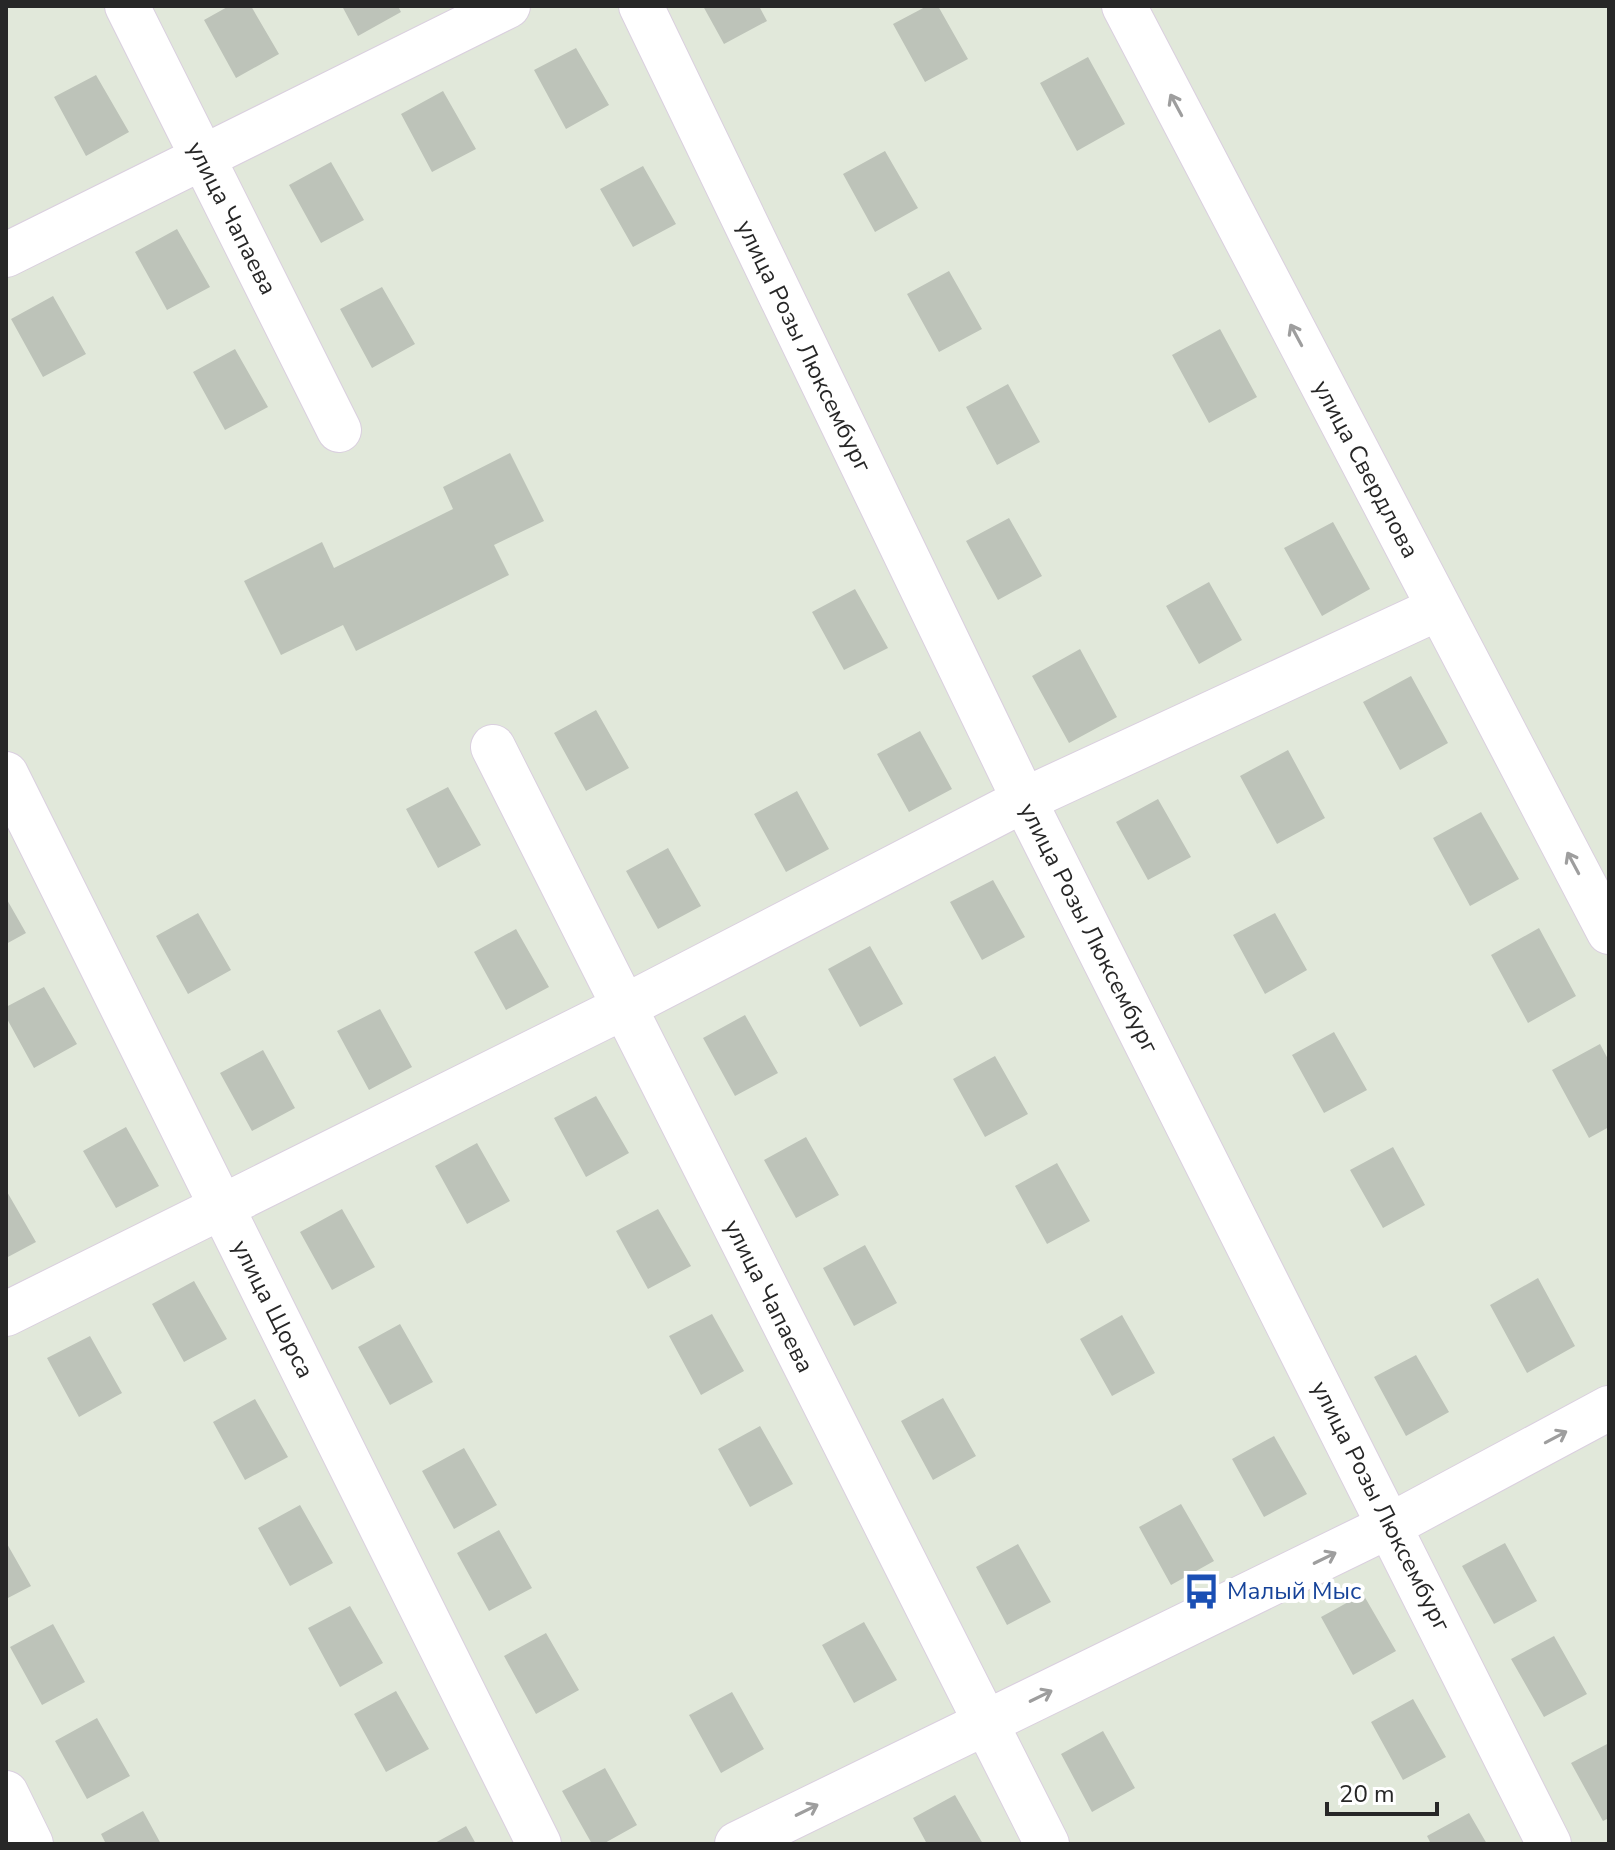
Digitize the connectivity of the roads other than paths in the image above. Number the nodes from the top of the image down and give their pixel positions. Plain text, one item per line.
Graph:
1 (127, 6) edge
2 (508, 6) edge
3 (641, 6) edge
4 (1124, 6) edge
5 (201, 157) junction
6 (6, 255) edge
7 (339, 430) dead end
8 (1439, 608) junction
9 (493, 747) dead end
10 (6, 774) edge
11 (1024, 800) junction
12 (1609, 932) edge
13 (622, 1008) junction
14 (223, 1209) junction
15 (6, 1314) edge
16 (1609, 1408) edge
17 (1391, 1525) junction
18 (987, 1722) junction
19 (6, 1793) edge
20 (31, 1844) edge
21 (539, 1844) edge
22 (737, 1844) edge
23 (1047, 1844) edge
24 (1549, 1844) edge

1 - 5 street, улица Чапаева
2 - 5 street
3 - 11 street, улица Розы Люксембург
8 -> 4 street, улица Свердлова
5 - 6 street
5 - 7 street, улица Чапаева
8 - 11 street
12 -> 8 street, улица Свердлова
9 - 13 street, улица Чапаева
10 - 14 street, улица Щорса
11 - 13 street
11 - 17 street, улица Розы Люксембург
13 - 14 street
13 - 18 street, улица Чапаева
14 - 15 street
14 - 21 street, улица Щорса
17 -> 16 street
18 -> 17 street
17 - 24 street, улица Розы Люксембург
22 -> 18 street
18 - 23 street, улица Чапаева
19 - 20 street

